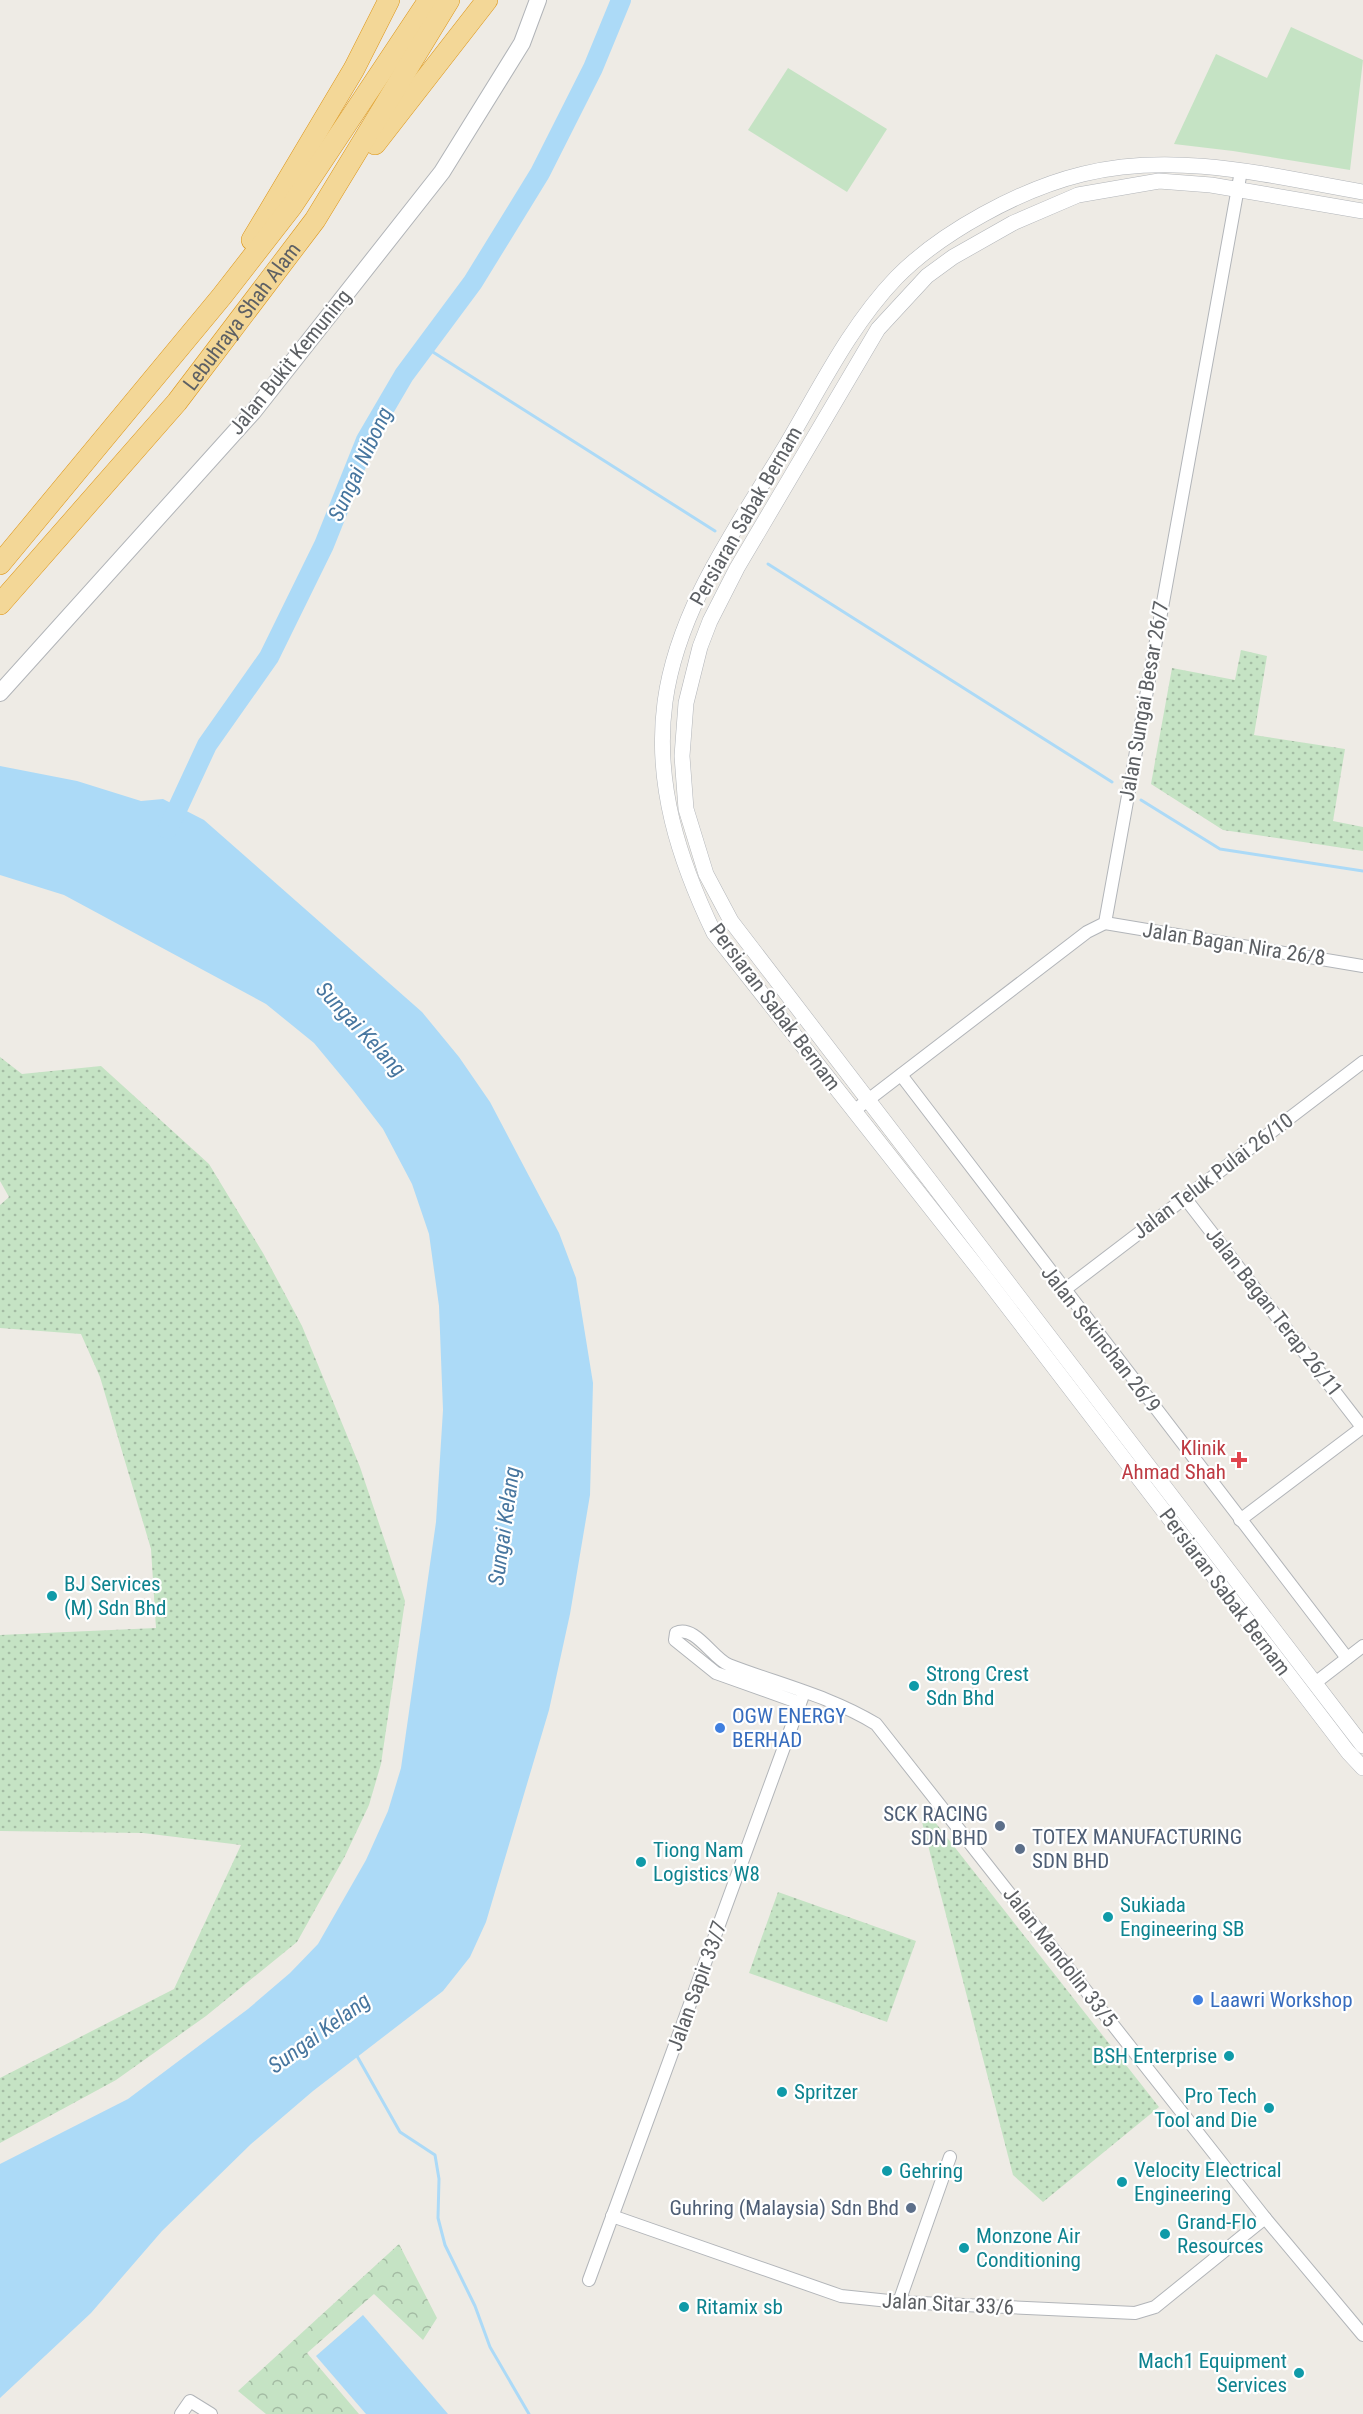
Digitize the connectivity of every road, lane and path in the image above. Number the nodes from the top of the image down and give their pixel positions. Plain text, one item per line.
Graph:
1 (389, 0) edge
2 (429, 0) edge
3 (449, 0) edge
4 (487, 0) edge
5 (538, 0) edge
6 (1241, 171) junction
7 (1238, 189) junction
8 (1363, 192) edge
9 (1001, 204) junction
10 (1363, 211) edge
11 (315, 220) junction
12 (1013, 223) junction
13 (222, 296) junction
14 (0, 564) edge
15 (0, 604) edge
16 (0, 693) edge
17 (1105, 922) junction
18 (1363, 966) edge
19 (1363, 1062) edge
20 (901, 1075) junction
21 (869, 1099) junction
22 (855, 1110) junction
23 (1185, 1198) junction
24 (1063, 1291) junction
25 (1363, 1427) edge
26 (1240, 1520) junction
27 (1363, 1646) edge
28 (1347, 1658) junction
29 (1315, 1683) junction
30 (802, 1697) junction
31 (1363, 1746) edge
32 (1363, 1768) edge
33 (950, 2157) dead end
34 (612, 2216) junction
35 (1265, 2218) junction
36 (589, 2280) dead end
37 (899, 2302) junction
38 (1363, 2335) edge
39 (181, 2414) edge
40 (212, 2414) edge

1 - 13 highway
2 - 13 highway, Lebuhraya Shah Alam
3 - 11 highway, Lebuhraya Shah Alam
4 - 11 highway
5 - 16 main road, Jalan Bukit Kemuning
6 - 7 street, Jalan Sungai Besar 26/7
6 - 8 street, Persiaran Sabak Bernam
6 - 9 street, Persiaran Sabak Bernam
7 - 10 street, Persiaran Sabak Bernam
7 - 12 street, Persiaran Sabak Bernam
7 - 17 street, Jalan Sungai Besar 26/7
9 - 12 street
9 - 22 street, Persiaran Sabak Bernam
11 - 15 highway, Lebuhraya Shah Alam
12 - 21 street, Persiaran Sabak Bernam
13 - 14 highway, Lebuhraya Shah Alam
17 - 18 street, Jalan Bagan Nira 26/8
17 - 20 street
19 - 23 street, Jalan Teluk Pulai 26/10
20 - 21 street
20 - 24 street, Jalan Sekinchan 26/9
21 - 22 street
21 - 29 street, Persiaran Sabak Bernam
22 - 32 street, Persiaran Sabak Bernam
23 - 24 street, Jalan Teluk Pulai 26/10
23 - 25 street, Jalan Bagan Terap 26/11
24 - 26 street, Jalan Sekinchan 26/9
25 - 26 street
26 - 28 street, Jalan Sekinchan 26/9
27 - 28 street
28 - 29 street
29 - 31 street, Persiaran Sabak Bernam
30 - 30 street
30 - 34 street, Jalan Sapir 33/7
30 - 35 street, Jalan Mandolin 33/5
33 - 37 street
34 - 36 street, Jalan Sapir 33/7
34 - 37 street, Jalan Sitar 33/6
35 - 37 street, Jalan Sitar 33/6
35 - 38 street, Jalan Mandolin 33/5
39 - 40 street

